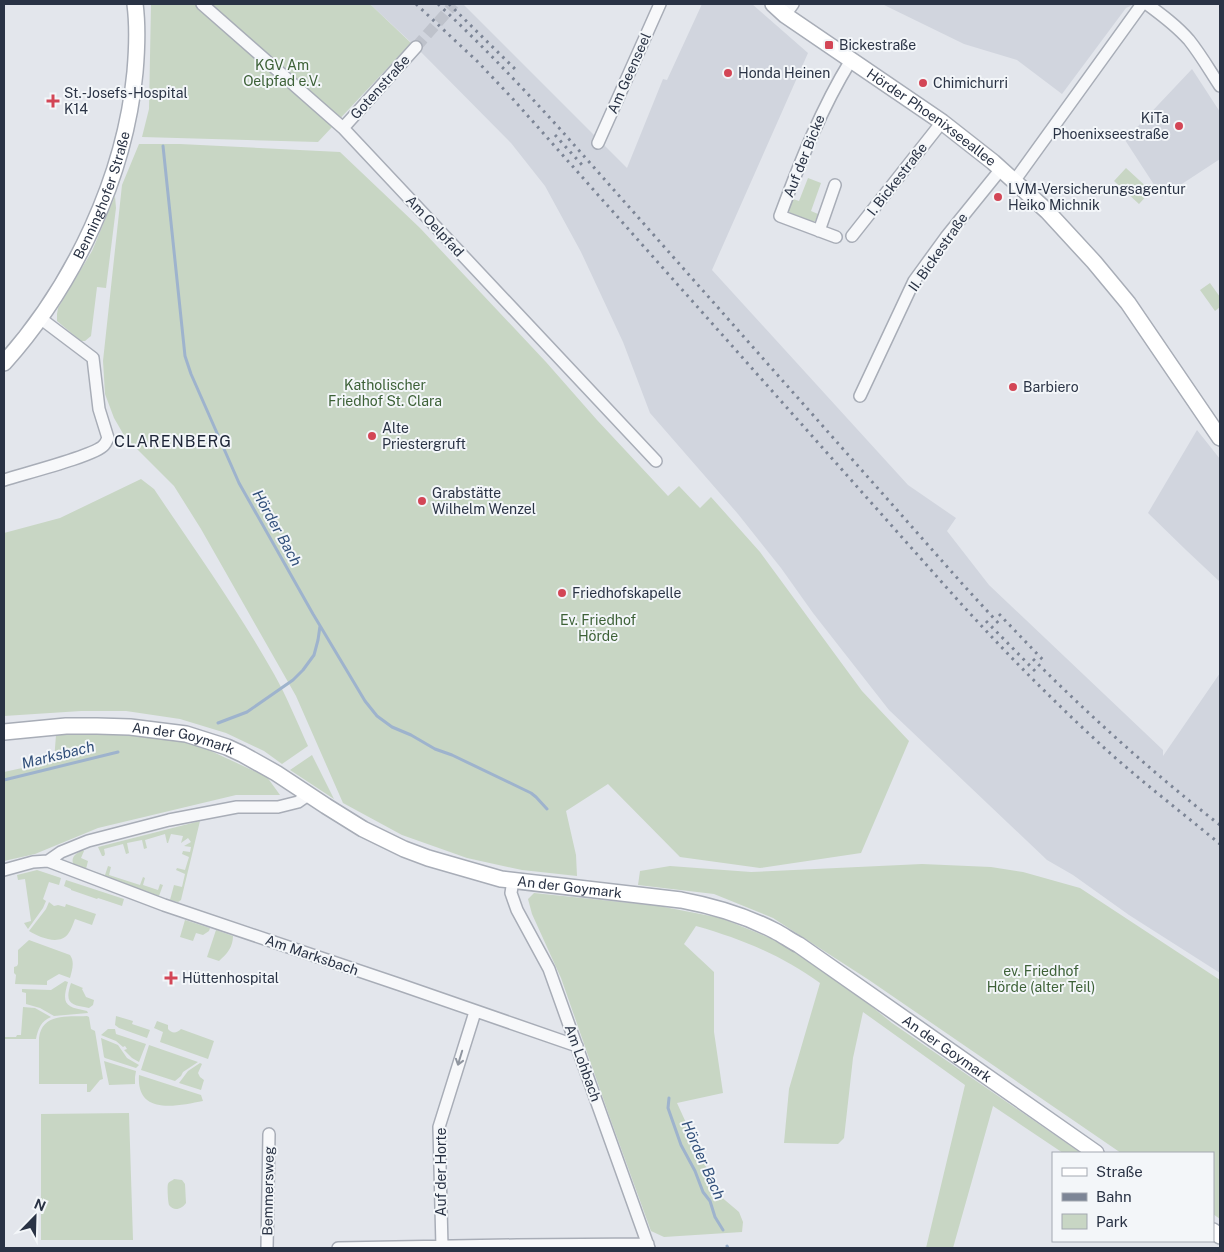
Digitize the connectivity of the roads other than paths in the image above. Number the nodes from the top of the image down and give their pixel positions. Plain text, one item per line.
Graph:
1 (135, 4) edge
2 (202, 4) edge
3 (660, 4) edge
4 (773, 4) edge
5 (1142, 4) edge
6 (1147, 4) edge
7 (789, 9) edge
8 (416, 47) tunnel mouth
9 (851, 60) junction
10 (1220, 86) edge
11 (942, 122) junction
12 (343, 128) junction
13 (598, 143) dead end
14 (1001, 168) junction
15 (1014, 180) junction
16 (835, 184) dead end
17 (819, 231) junction
18 (852, 236) dead end
19 (836, 237) dead end
20 (40, 318) junction
21 (4, 363) edge
22 (860, 396) dead end
23 (1220, 438) edge
24 (656, 461) dead end
25 (4, 480) edge
26 (4, 732) edge
27 (308, 795) junction
28 (48, 861) junction
29 (4, 870) edge
30 (513, 880) junction
31 (474, 1012) junction
32 (577, 1046) junction
33 (269, 1134) dead end
34 (1095, 1152) edge
35 (648, 1246) edge
36 (442, 1247) junction
37 (517, 1247) edge
38 (267, 1248) edge
39 (338, 1248) edge
40 (359, 1248) edge

1 - 20 main road, Benninghofer Straße
2 - 12 street, Am Oelpfad
3 - 13 street, Am Geenseel
4 - 7 main road, Hörder Phoenixseeallee
5 - 15 street
6 - 10 street
7 - 9 main road, Hörder Phoenixseeallee
8 - 12 street, Gotenstraße
9 - 11 main road, Hörder Phoenixseeallee
9 - 17 street, Auf der Bicke
11 - 14 main road, Hörder Phoenixseeallee
11 - 18 street, I. Bickestraße
12 - 24 street, Am Oelpfad
14 - 15 main road, Hörder Phoenixseeallee
14 - 22 street, II. Bickestraße
15 - 23 main road, Hörder Phoenixseeallee
16 - 17 street
17 - 19 street, Auf der Bicke
20 - 21 main road, Benninghofer Straße
20 - 25 street
26 - 27 main road, An der Goymark
27 - 28 street, Am Marksbach
27 - 30 main road, An der Goymark
28 - 29 street, Am Marksbach
28 - 31 street, Am Marksbach
30 - 32 street, Am Lohbach
30 - 34 main road, An der Goymark
31 - 32 street, Am Marksbach
31 -> 36 street, Auf der Horte
32 - 35 street, Am Lohbach
33 - 38 street, Bemmersweg
35 - 37 street
36 - 37 street
36 - 40 street
39 - 40 street

